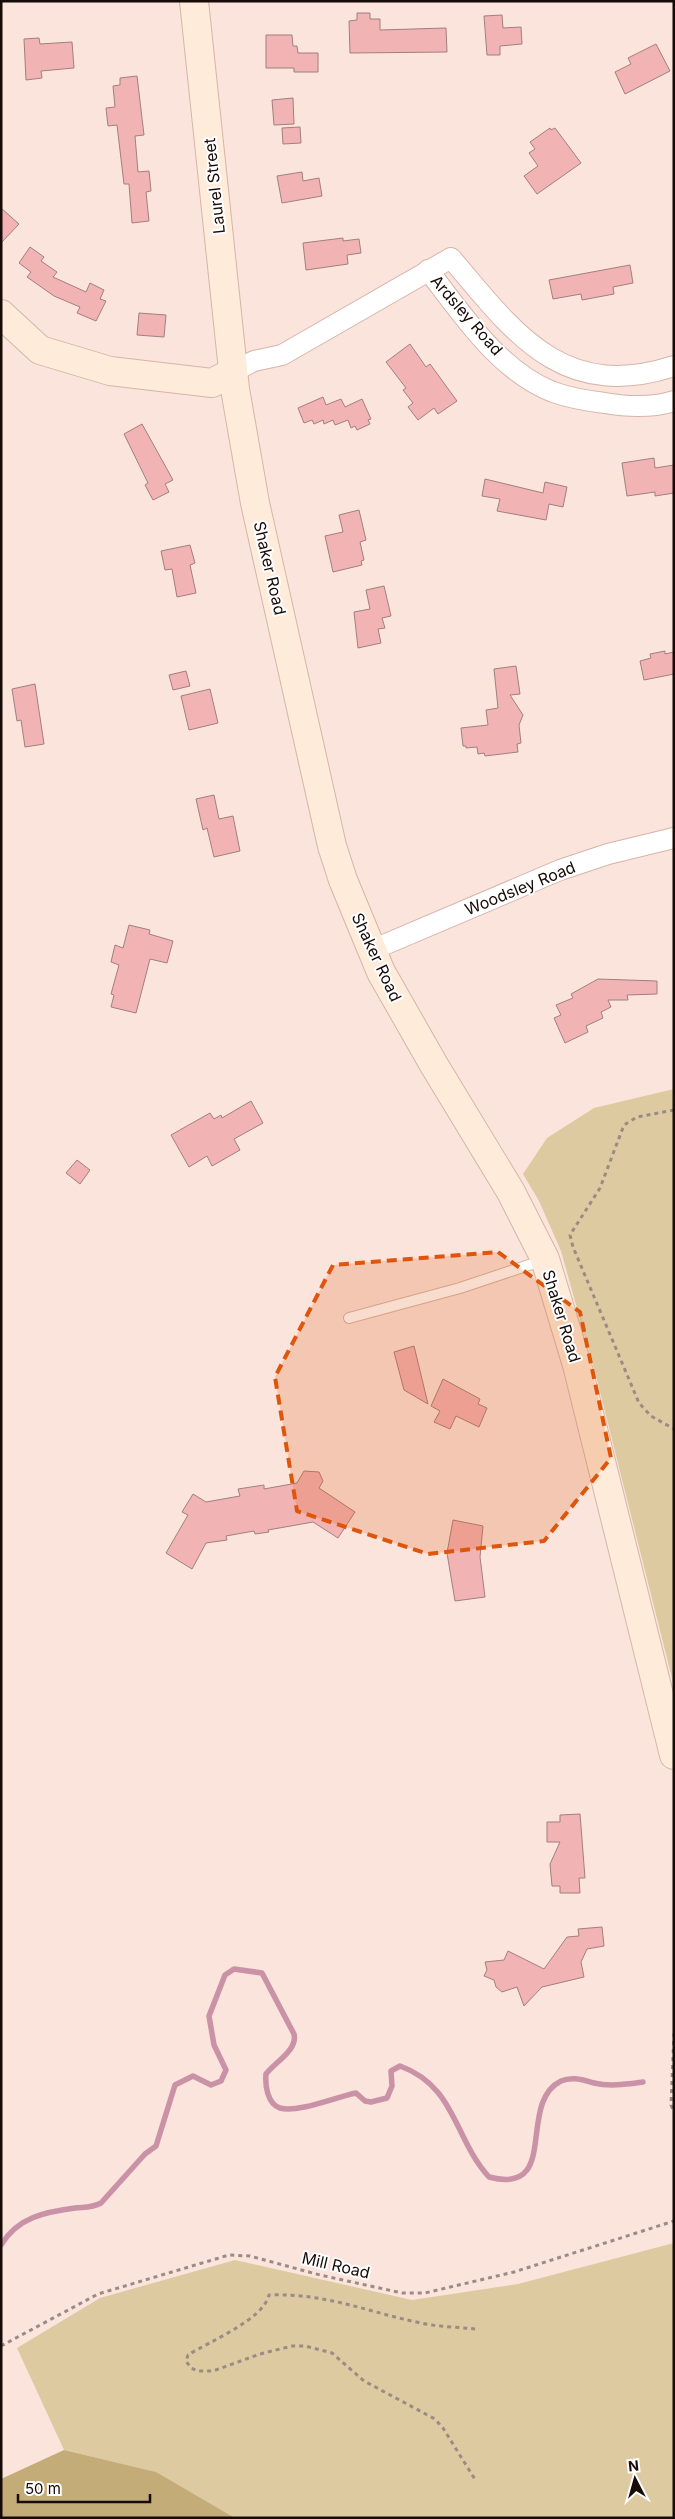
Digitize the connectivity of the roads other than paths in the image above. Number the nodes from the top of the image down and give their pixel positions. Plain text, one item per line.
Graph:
1 (194, 1) edge
2 (428, 270) junction
3 (1, 314) edge
4 (1, 335) edge
5 (40, 350) junction
6 (674, 366) edge
7 (233, 372) junction
8 (674, 401) edge
9 (674, 838) edge
10 (372, 950) junction
11 (545, 1259) junction
12 (349, 1318) dead end
13 (674, 1755) edge

1 - 7 main road, Laurel Street
2 - 6 street, Ardsley Road
2 - 7 street, Ardsley Road
2 - 8 street, Ardsley Road
3 - 5 main road
4 - 5 street
5 - 7 main road
7 - 10 main road, Shaker Road
9 - 10 street, Woodsley Road
10 - 11 main road, Shaker Road
11 - 12 lane
11 - 13 main road, Shaker Road

